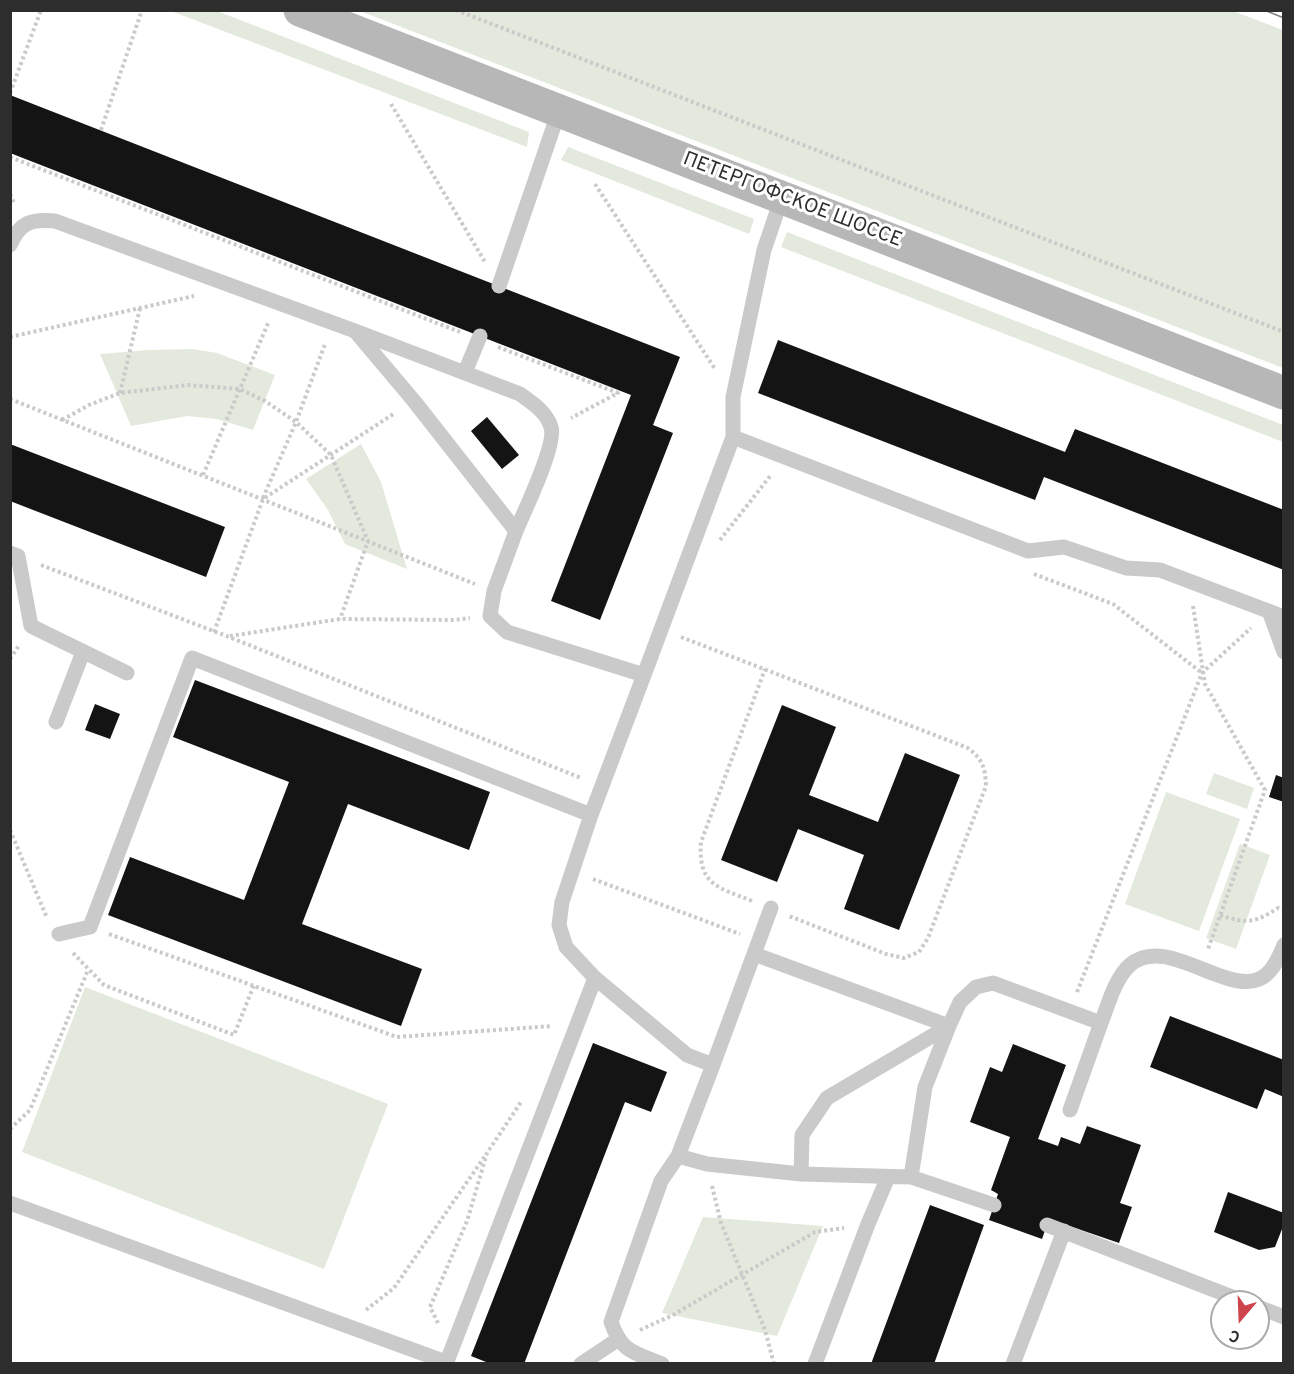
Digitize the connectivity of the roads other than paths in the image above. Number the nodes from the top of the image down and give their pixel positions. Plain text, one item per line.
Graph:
1 (300, 10) edge
2 (559, 111) junction
3 (782, 197) junction
4 (10, 245) edge
5 (499, 286) road end
6 (355, 331) junction
7 (479, 338) road end
8 (465, 372) junction
9 (1284, 393) edge
10 (733, 437) junction
11 (516, 531) junction
12 (14, 555) edge
13 (1276, 614) edge
14 (83, 652) junction
15 (1284, 652) edge
16 (127, 673) dead end
17 (644, 675) junction
18 (56, 722) dead end
19 (591, 815) junction
20 (771, 909) road end
21 (59, 934) road end
22 (1284, 945) edge
23 (754, 954) junction
24 (595, 978) junction
25 (1101, 1023) junction
26 (949, 1026) junction
27 (713, 1065) junction
28 (1070, 1110) dead end
29 (678, 1156) junction
30 (801, 1174) junction
31 (888, 1177) junction
32 (911, 1177) junction
33 (10, 1203) edge
34 (994, 1204) dead end
35 (1047, 1225) dead end
36 (1064, 1231) junction
37 (1214, 1290) edge
38 (617, 1340) junction
39 (448, 1358) edge
40 (581, 1364) edge
41 (662, 1364) edge
42 (815, 1364) edge
43 (1013, 1364) edge

1 - 2 street, ПЕТЕРГОФСКОЕ ШОССЕ
2 - 3 street, ПЕТЕРГОФСКОЕ ШОССЕ
2 - 5 lane
3 - 9 street, ПЕТЕРГОФСКОЕ ШОССЕ
3 - 10 lane
4 - 6 lane
6 - 8 lane
6 - 11 lane
7 - 8 lane
8 - 11 lane
10 - 13 lane
10 - 17 lane
11 - 17 lane
12 - 14 lane
13 - 15 lane
14 - 16 lane
14 - 18 lane
17 - 19 lane
19 - 21 lane
19 - 24 lane
20 - 23 lane
22 - 25 lane
23 - 26 lane
23 - 27 lane
24 - 27 lane
24 - 39 lane
25 - 26 lane
25 - 28 lane
26 - 30 lane
26 - 32 lane
27 - 29 lane
29 - 30 lane
29 - 38 lane
30 - 31 lane
31 - 32 lane
31 - 42 lane
32 - 34 lane
33 - 39 lane
35 - 36 lane
36 - 37 lane
36 - 43 lane
38 - 40 lane
38 - 41 lane

